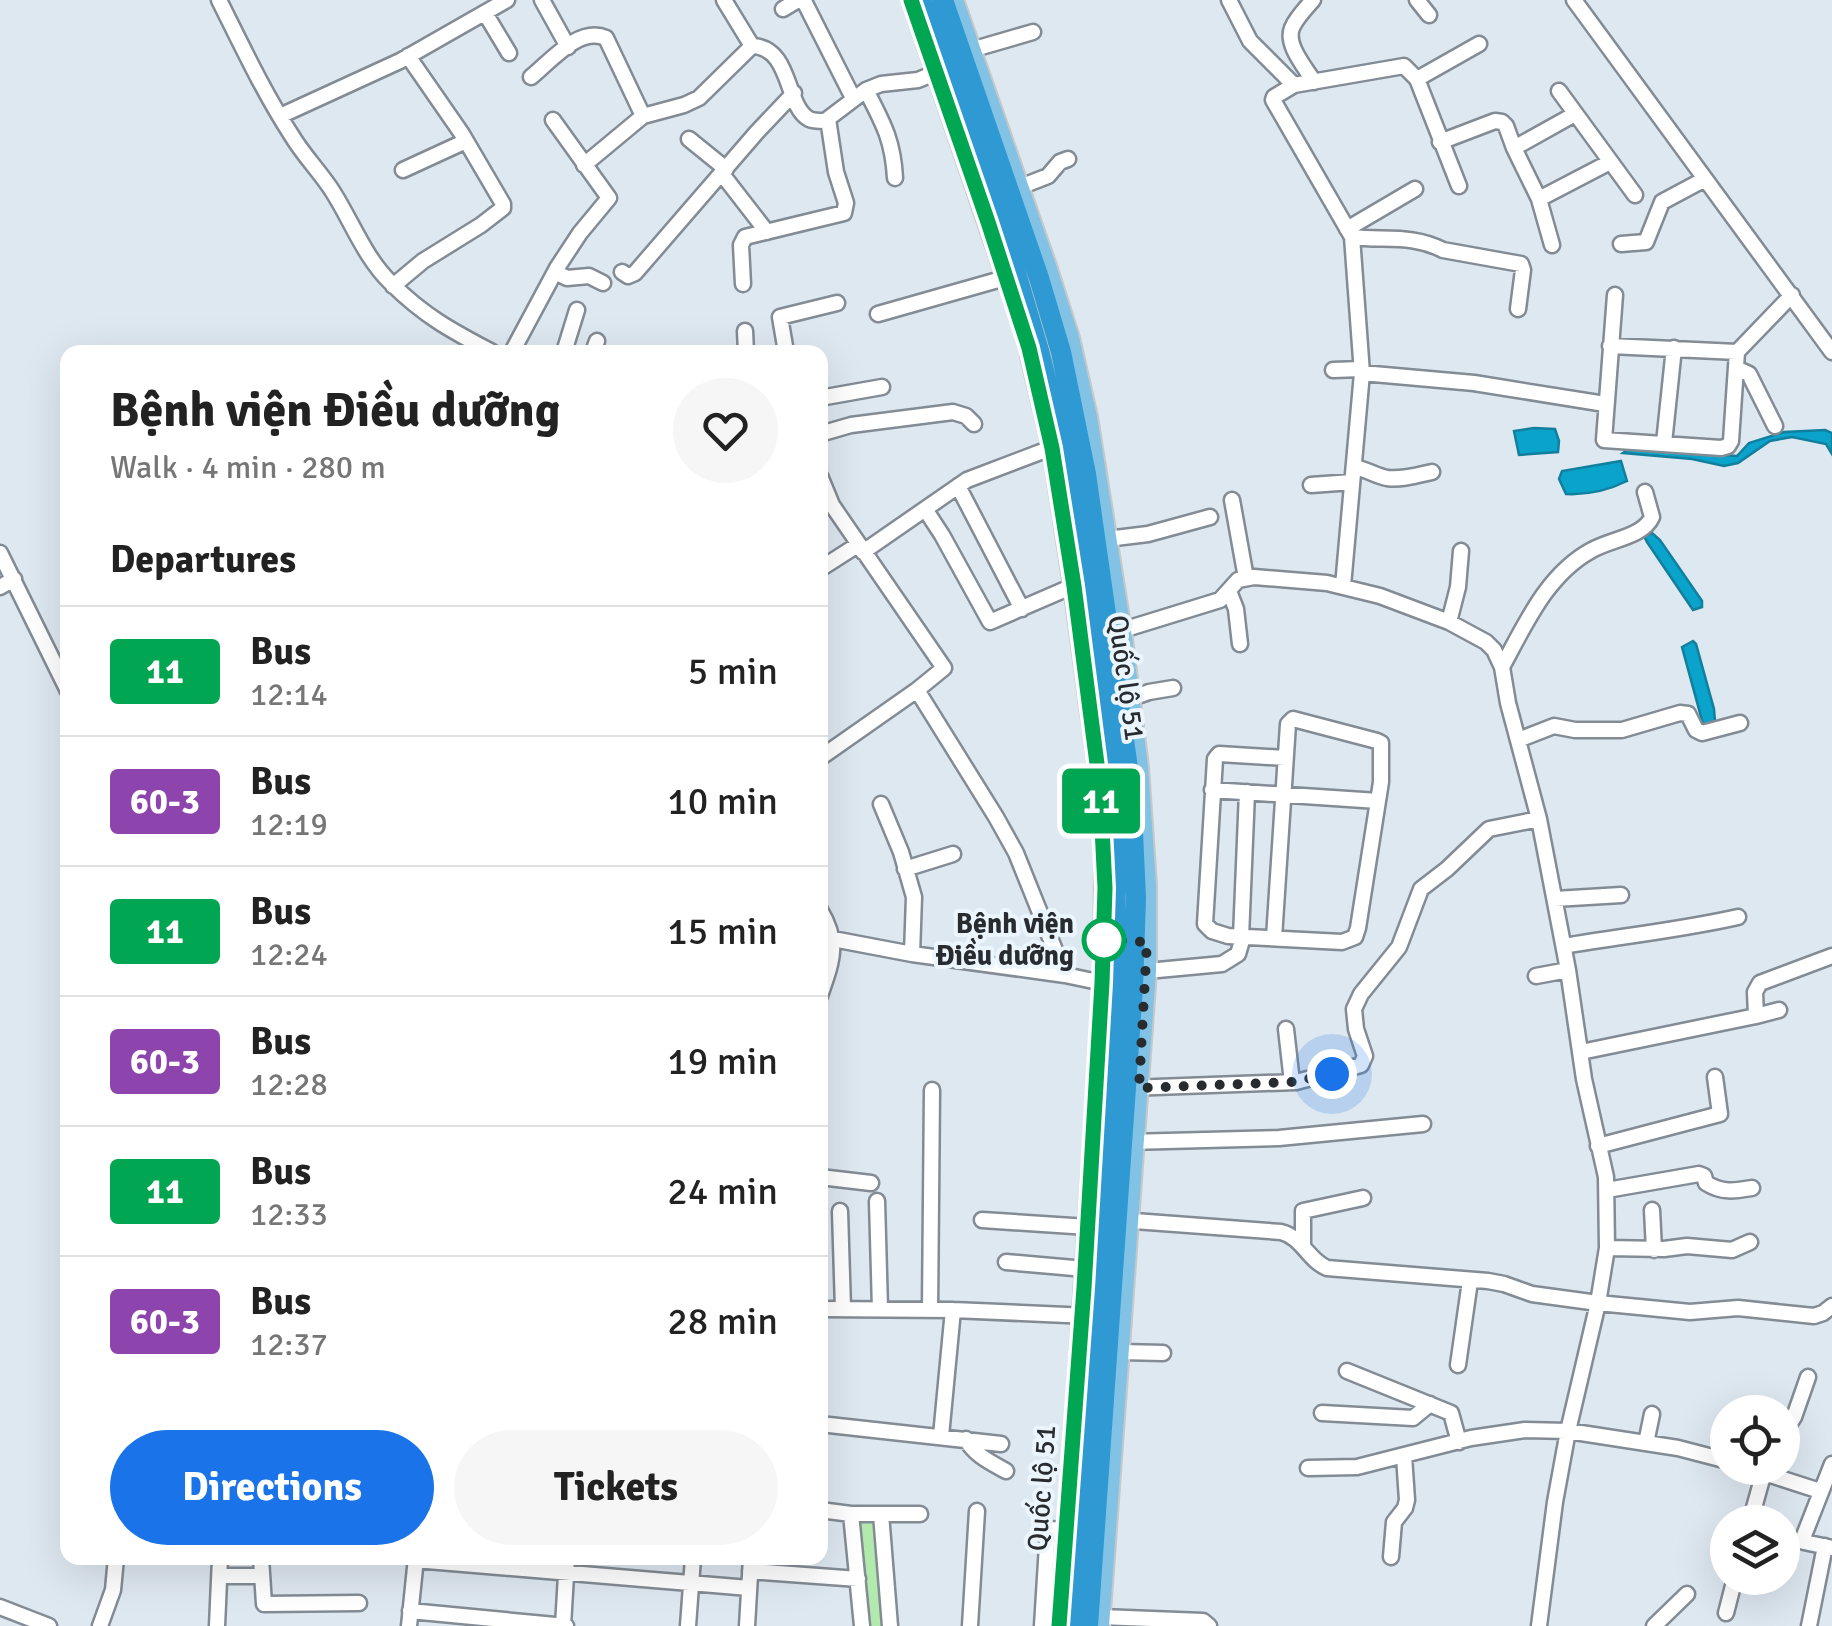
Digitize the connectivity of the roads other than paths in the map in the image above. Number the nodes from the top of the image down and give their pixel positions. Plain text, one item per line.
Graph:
1 (220, 0) edge
2 (507, 0) edge
3 (542, 0) edge
4 (724, 0) edge
5 (911, 0) edge
6 (922, 0) edge
7 (943, 0) edge
8 (954, 0) edge
9 (1229, 0) edge
10 (1313, 0) edge
11 (1417, 0) edge
12 (1574, 0) edge
13 (783, 9) dead end
14 (485, 13) junction
15 (1428, 15) dead end
16 (1032, 32) dead end
17 (1478, 44) dead end
18 (568, 46) junction
19 (752, 46) junction
20 (966, 51) junction
21 (509, 53) dead end
22 (408, 56) junction
23 (942, 75) junction
24 (531, 77) dead end
25 (1418, 79) junction
26 (1314, 82) junction
27 (1294, 84) junction
28 (1559, 91) dead end
29 (794, 94) junction
30 (860, 94) junction
31 (1575, 114) junction
32 (280, 116) junction
33 (643, 116) junction
34 (553, 120) dead end
35 (828, 120) junction
36 (689, 139) dead end
37 (466, 141) junction
38 (1440, 142) junction
39 (1514, 148) junction
40 (1068, 159) dead end
41 (1610, 162) junction
42 (584, 165) junction
43 (403, 170) dead end
44 (724, 171) junction
45 (895, 178) dead end
46 (1705, 179) junction
47 (1459, 186) dead end
48 (1020, 187) junction
49 (1415, 190) dead end
50 (1635, 195) dead end
51 (1539, 199) junction
52 (767, 232) junction
53 (1350, 232) junction
54 (1621, 244) dead end
55 (1552, 245) dead end
56 (555, 272) junction
57 (622, 272) dead end
58 (1011, 276) junction
59 (603, 283) dead end
60 (744, 284) dead end
61 (394, 286) junction
62 (1792, 294) junction
63 (1615, 295) dead end
64 (838, 303) dead end
65 (1518, 309) dead end
66 (576, 310) dead end
67 (878, 314) dead end
68 (745, 331) dead end
69 (478, 345) edge
70 (516, 345) edge
71 (566, 345) edge
72 (746, 345) edge
73 (785, 345) edge
74 (1610, 346) junction
75 (1674, 348) junction
76 (1832, 352) edge
77 (1736, 360) junction
78 (1333, 370) dead end
79 (1362, 371) junction
80 (882, 386) dead end
81 (828, 396) edge
82 (1605, 404) junction
83 (974, 424) dead end
84 (1775, 426) dead end
85 (828, 432) edge
86 (1664, 443) junction
87 (1057, 446) junction
88 (1432, 472) dead end
89 (1353, 475) junction
90 (1311, 485) dead end
91 (958, 486) junction
92 (1645, 492) dead end
93 (828, 495) edge
94 (1232, 500) dead end
95 (1096, 503) junction
96 (925, 509) junction
97 (1210, 517) dead end
98 (1108, 539) junction
99 (861, 548) junction
100 (1461, 551) dead end
101 (0, 553) edge
102 (828, 564) edge
103 (1246, 578) junction
104 (14, 579) junction
105 (1074, 586) junction
106 (1343, 586) junction
107 (0, 587) edge
108 (1229, 591) junction
109 (1022, 609) junction
110 (1450, 622) junction
111 (1101, 634) junction
112 (1240, 644) dead end
113 (1502, 668) junction
114 (60, 674) edge
115 (1173, 688) dead end
116 (917, 690) junction
117 (1132, 698) junction
118 (1740, 723) dead end
119 (1518, 740) junction
120 (828, 752) edge
121 (1285, 758) junction
122 (1212, 790) junction
123 (1247, 792) junction
124 (1283, 794) junction
125 (1378, 801) junction
126 (881, 804) dead end
127 (1539, 819) junction
128 (953, 854) dead end
129 (905, 869) junction
130 (1621, 896) dead end
131 (1555, 900) junction
132 (1738, 917) dead end
133 (828, 924) edge
134 (1242, 937) junction
135 (1274, 938) junction
136 (833, 939) junction
137 (1564, 946) junction
138 (912, 954) junction
139 (1832, 956) edge
140 (1568, 970) junction
141 (828, 974) edge
142 (1065, 975) junction
143 (1536, 976) dead end
144 (1128, 983) junction
145 (1779, 1010) dead end
146 (1756, 1016) junction
147 (1286, 1028) dead end
148 (1581, 1052) junction
149 (1715, 1076) dead end
150 (1292, 1082) junction
151 (1132, 1088) junction
152 (932, 1090) dead end
153 (1422, 1124) dead end
154 (1128, 1142) junction
155 (1598, 1146) junction
156 (828, 1178) edge
157 (872, 1182) dead end
158 (1752, 1188) dead end
159 (1607, 1190) junction
160 (1363, 1198) dead end
161 (877, 1201) dead end
162 (1652, 1210) dead end
163 (840, 1212) dead end
164 (982, 1220) dead end
165 (1122, 1220) junction
166 (1088, 1227) junction
167 (1750, 1242) dead end
168 (1303, 1246) junction
169 (1607, 1248) junction
170 (1654, 1250) junction
171 (1006, 1262) dead end
172 (1085, 1270) junction
173 (1470, 1282) junction
174 (1598, 1302) junction
175 (1832, 1306) edge
176 (828, 1309) edge
177 (843, 1309) junction
178 (880, 1309) junction
179 (930, 1310) junction
180 (953, 1310) junction
181 (1086, 1316) junction
182 (1121, 1352) junction
183 (1163, 1353) dead end
184 (1458, 1365) dead end
185 (1347, 1371) dead end
186 (1808, 1378) dead end
187 (1800, 1400) edge
188 (1430, 1404) junction
189 (1322, 1413) dead end
190 (1652, 1414) dead end
191 (828, 1425) edge
192 (1568, 1431) junction
193 (941, 1436) junction
194 (966, 1440) junction
195 (1458, 1442) junction
196 (1646, 1443) junction
197 (1001, 1444) dead end
198 (1404, 1456) junction
199 (1710, 1456) edge
200 (1832, 1464) edge
201 (1308, 1468) dead end
202 (1006, 1471) dead end
203 (1800, 1484) edge
204 (1820, 1491) junction
205 (977, 1510) dead end
206 (828, 1511) edge
207 (851, 1514) junction
208 (880, 1514) junction
209 (920, 1514) dead end
210 (1066, 1530) junction
211 (1828, 1547) edge
212 (1100, 1554) junction
213 (1392, 1557) dead end
214 (115, 1565) edge
215 (220, 1565) edge
216 (262, 1565) edge
217 (414, 1565) edge
218 (566, 1565) edge
219 (692, 1565) edge
220 (751, 1565) edge
221 (758, 1565) edge
222 (220, 1576) junction
223 (261, 1576) junction
224 (858, 1579) junction
225 (691, 1583) junction
226 (749, 1588) junction
227 (1687, 1594) dead end
228 (1731, 1595) edge
229 (359, 1603) dead end
230 (0, 1607) edge
231 (1726, 1613) dead end
232 (410, 1619) edge
233 (23, 1621) edge
234 (1096, 1623) edge
235 (49, 1626) edge
236 (100, 1626) edge
237 (217, 1626) edge
238 (564, 1626) edge
239 (688, 1626) edge
240 (747, 1626) edge
241 (862, 1626) edge
242 (890, 1626) edge
243 (970, 1626) edge
244 (1042, 1626) edge
245 (1059, 1626) edge
246 (1070, 1626) edge
247 (1209, 1626) edge
248 (1540, 1626) edge
249 (1654, 1626) edge
250 (1809, 1626) edge

1 - 32 street
2 - 14 street
3 - 18 street
4 - 19 street
5 - 23 main road, Quốc lộ 51
6 - 23 highway, Quốc lộ 51
7 - 20 highway, Quốc lộ 51
8 - 20 main road, Quốc lộ 51
9 - 27 street
10 - 26 street
11 - 15 street
12 - 46 street
13 - 30 street
14 - 21 street
14 - 22 street
16 - 20 street
17 - 25 street
18 - 24 street
18 - 33 street
19 - 29 street
19 - 33 street
20 - 48 main road, Quốc lộ 51
20 - 95 highway, Quốc lộ 51
22 - 32 street
22 - 37 street
23 - 30 street
23 - 58 highway, Quốc lộ 51
25 - 26 street
25 - 38 street
26 - 27 street
27 - 53 street
28 - 31 street
29 - 35 street
29 - 44 street
30 - 35 street
30 - 45 street
31 - 39 street
31 - 41 street
32 - 61 street
33 - 42 street
34 - 42 street
35 - 52 street
36 - 44 street
37 - 43 street
37 - 61 street
38 - 39 street
38 - 47 street
39 - 51 street
40 - 48 street
41 - 50 street
41 - 51 street
42 - 56 street
44 - 52 street
44 - 57 street
46 - 54 street
46 - 62 street
48 - 95 main road, Quốc lộ 51
49 - 53 street
51 - 55 street
52 - 60 street
53 - 65 street
53 - 79 street
56 - 59 street
56 - 70 street
58 - 67 street
58 - 87 highway, Quốc lộ 51
61 - 69 street
62 - 76 street
62 - 77 street
63 - 74 street
64 - 73 street
66 - 71 street
68 - 72 street
74 - 75 street
74 - 82 street
75 - 77 street
75 - 86 street
77 - 84 street
77 - 86 street
78 - 79 street
79 - 82 street
79 - 89 street
80 - 81 street
82 - 86 street
83 - 85 street
87 - 91 street
87 - 105 main road, Quốc lộ 51
87 - 111 highway, Quốc lộ 51
88 - 89 street
89 - 90 street
89 - 106 street
91 - 96 street
91 - 109 street
92 - 113 street
93 - 99 street
94 - 103 street
95 - 98 main road, Quốc lộ 51
95 - 111 highway, Quốc lộ 51
96 - 99 street
96 - 109 street
97 - 98 street
98 - 111 main road, Quốc lộ 51
99 - 102 street
99 - 116 street
100 - 110 street
101 - 104 street
103 - 106 street
103 - 108 street
104 - 107 street
104 - 114 street
105 - 109 street
105 - 111 main road, Quốc lộ 51
106 - 110 street
108 - 111 street
108 - 112 street
110 - 113 street
111 - 117 main road, Quốc lộ 51
111 - 144 main road, Quốc lộ 51
111 - 144 highway, Quốc lộ 51
113 - 119 street
115 - 117 street
116 - 120 street
116 - 142 street
117 - 144 main road, Quốc lộ 51
118 - 119 street
119 - 127 street
121 - 122 street
121 - 124 street
121 - 125 street
122 - 123 street
122 - 134 street
123 - 124 street
123 - 134 street
124 - 125 street
124 - 135 street
125 - 135 street
126 - 129 street
127 - 131 street
127 - 150 street
128 - 129 street
129 - 138 street
130 - 131 street
131 - 137 street
132 - 137 street
133 - 136 street
134 - 135 street
134 - 144 street
136 - 138 street
136 - 141 street
137 - 140 street
138 - 142 street
139 - 146 street
140 - 143 street
140 - 148 street
142 - 144 street
144 - 151 highway, Quốc lộ 51
144 - 166 main road, Quốc lộ 51
144 - 181 highway, Quốc lộ 51
145 - 146 street
146 - 148 street
147 - 150 street
148 - 155 street
149 - 155 street
150 - 151 street
151 - 154 highway, Quốc lộ 51
152 - 179 street
153 - 154 street
154 - 165 highway, Quốc lộ 51
155 - 159 street
156 - 157 street
158 - 159 street
159 - 169 street
160 - 168 street
161 - 178 street
162 - 170 street
163 - 177 street
164 - 166 street
165 - 168 street
165 - 182 main road, Quốc lộ 51
165 - 212 highway, Quốc lộ 51
166 - 172 main road, Quốc lộ 51
167 - 170 street
168 - 173 street
169 - 170 street
169 - 174 street
171 - 172 street
172 - 181 main road, Quốc lộ 51
173 - 174 street
173 - 184 street
174 - 175 street
174 - 192 street
176 - 177 street
177 - 178 street
178 - 179 street
179 - 180 street
180 - 181 street
180 - 193 street
181 - 210 main road, Quốc lộ 51
181 - 246 highway, Quốc lộ 51
182 - 183 street
182 - 212 main road, Quốc lộ 51
185 - 188 street
186 - 187 street
188 - 189 street
188 - 195 street
190 - 196 street
191 - 193 street
192 - 195 street
192 - 196 street
192 - 248 street
193 - 194 street
194 - 197 street
194 - 202 street
195 - 198 street
196 - 199 street
198 - 201 street
198 - 213 street
200 - 204 street
203 - 204 street
204 - 211 street
205 - 243 street
206 - 207 street
207 - 208 street
207 - 224 street
208 - 209 street
208 - 242 street
210 - 244 street
210 - 245 main road, Quốc lộ 51
211 - 250 street
212 - 234 highway, Quốc lộ 51
214 - 236 street
215 - 222 street
216 - 223 street
217 - 232 street
218 - 225 street
218 - 238 street
219 - 225 street
220 - 226 street
221 - 224 street
222 - 223 street
222 - 237 street
223 - 229 street
224 - 241 street
225 - 226 street
225 - 239 street
226 - 240 street
227 - 249 street
228 - 231 street
230 - 233 street
232 - 238 street
233 - 235 street
234 - 247 street

